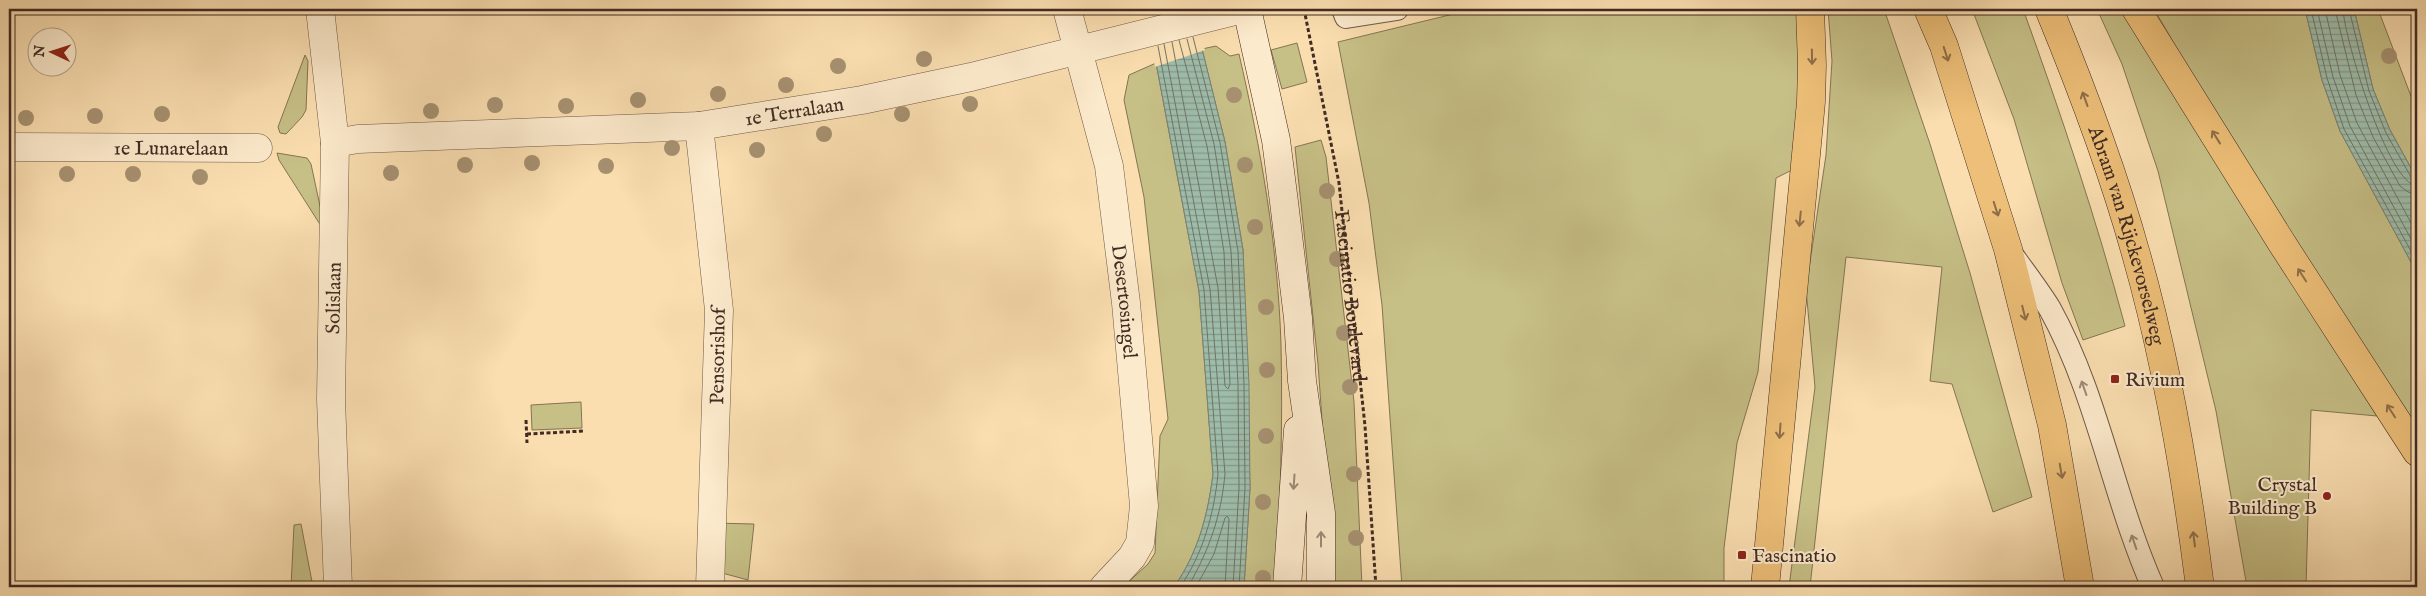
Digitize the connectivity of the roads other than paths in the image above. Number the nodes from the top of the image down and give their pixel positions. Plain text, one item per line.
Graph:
1 (320, 9) edge
2 (1067, 9) edge
3 (1245, 9) edge
4 (1343, 9) edge
5 (1397, 9) edge
6 (1810, 9) edge
7 (1928, 9) edge
8 (2049, 9) edge
9 (2136, 9) edge
10 (1077, 49) junction
11 (699, 126) junction
12 (335, 143) junction
13 (9, 147) edge
14 (258, 148) dead end
15 (2008, 249) junction
16 (1302, 381) junction
17 (2417, 452) edge
18 (2080, 585) edge
19 (338, 587) edge
20 (710, 587) edge
21 (1104, 587) edge
22 (1287, 587) edge
23 (1321, 587) edge
24 (1765, 587) edge
25 (2153, 587) edge
26 (2200, 587) edge

1 - 12 street, Solislaan
2 - 10 street, Desertosingel
3 - 10 street, 1e Terralaan
3 - 16 street
4 - 5 lane
6 -> 24 highway
7 -> 15 highway
26 -> 8 highway, Abram van Rijckevorselweg
17 -> 9 highway
10 - 11 street, 1e Terralaan
10 - 21 street, Desertosingel
11 - 12 street, 1e Terralaan
11 - 20 street, Pensorishof
12 - 19 street, Solislaan
13 - 14 street, 1e Lunarelaan
15 -> 18 highway
25 -> 15 lane
16 -> 22 street
23 -> 16 street

